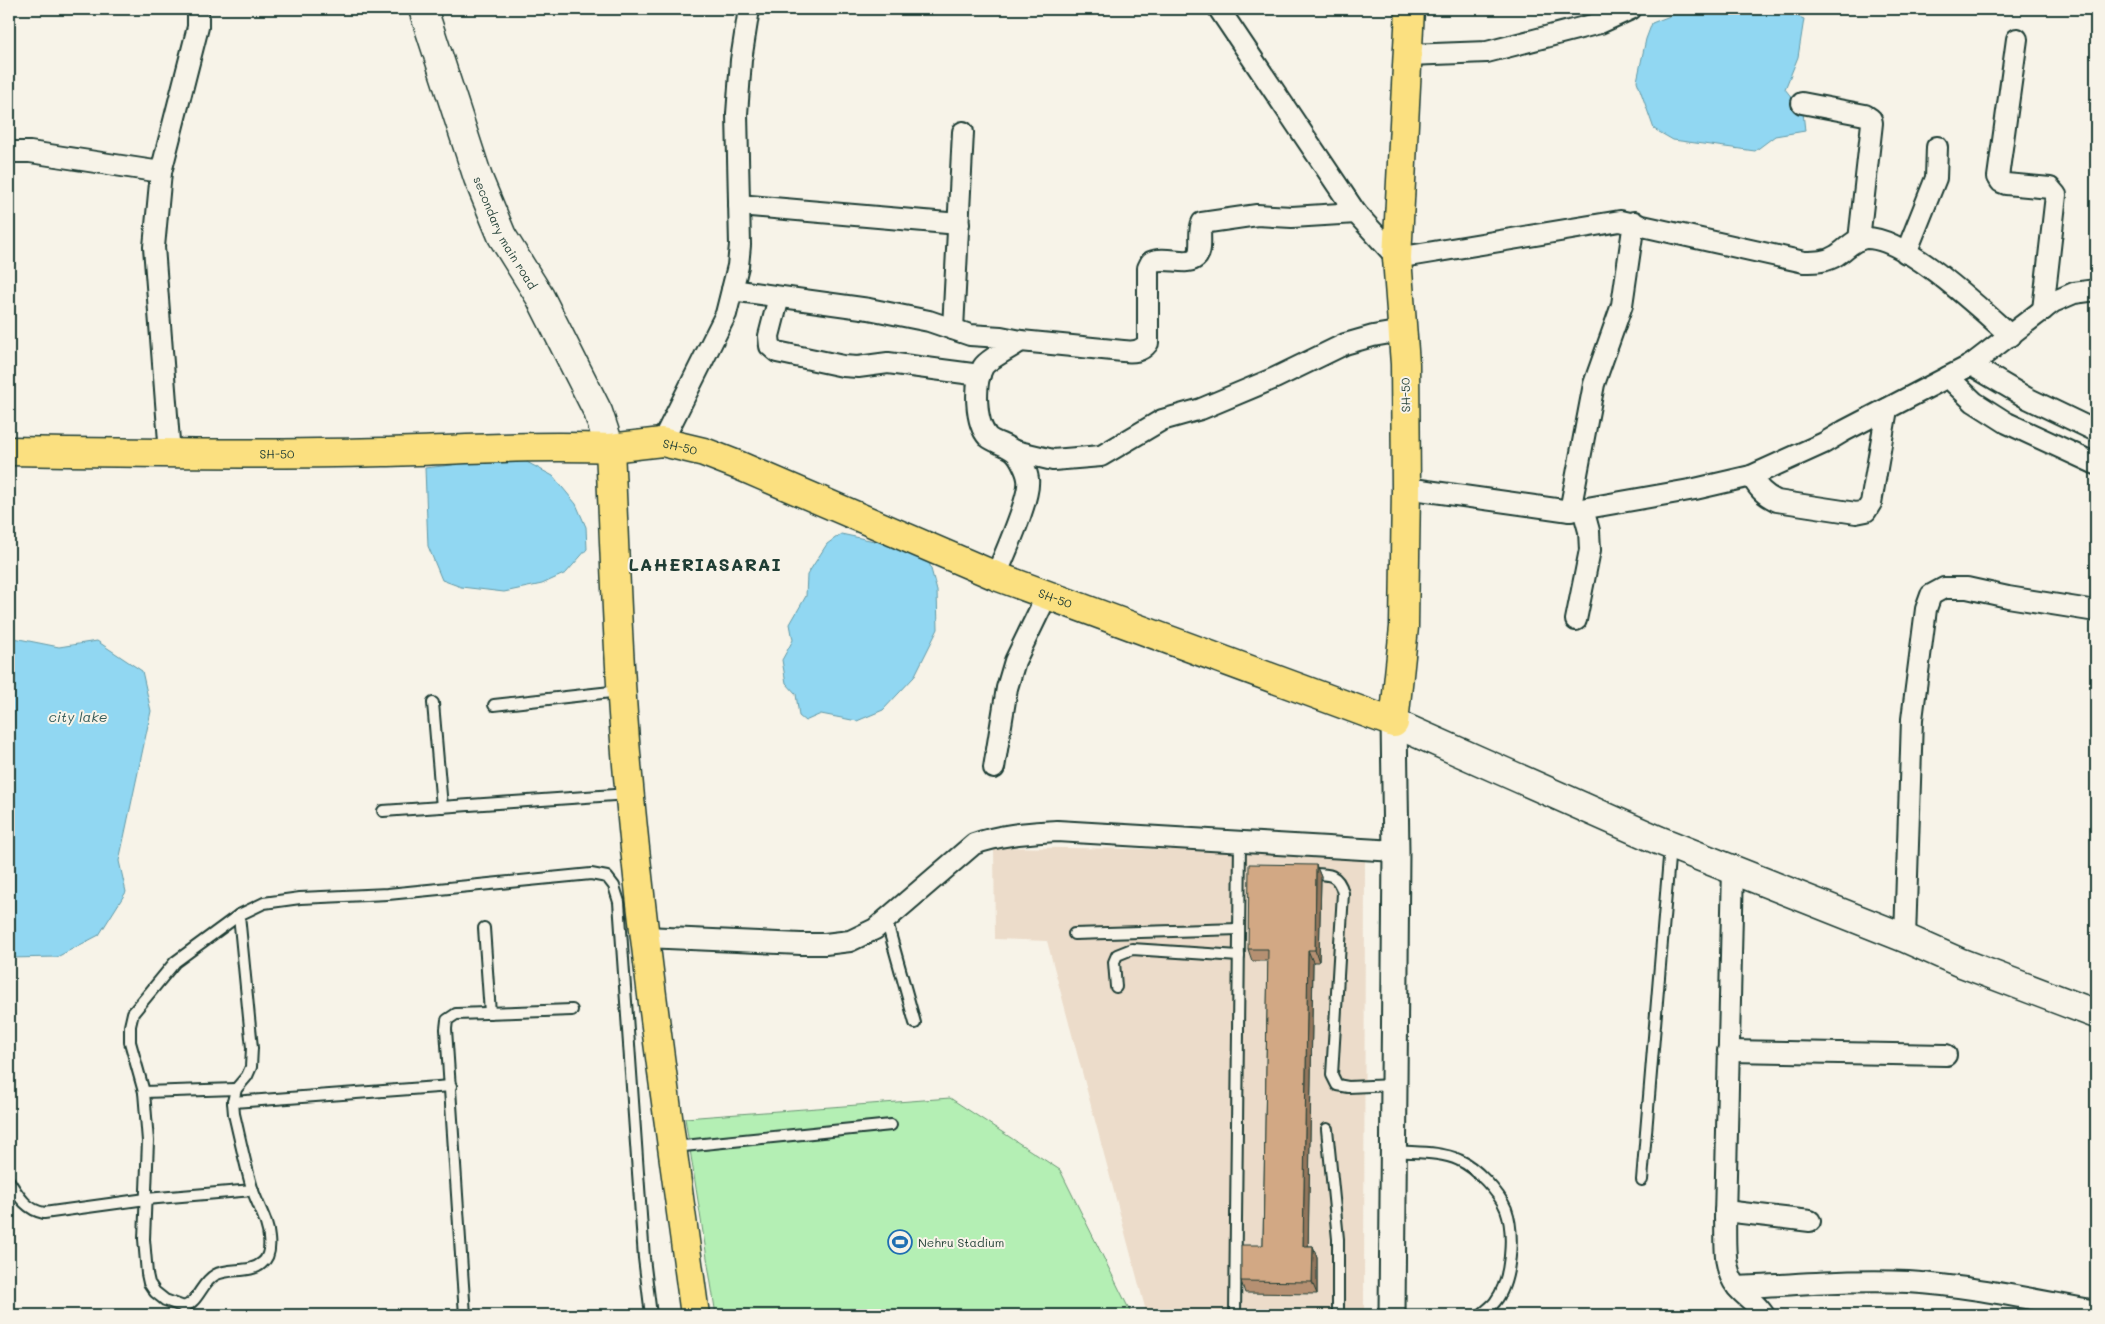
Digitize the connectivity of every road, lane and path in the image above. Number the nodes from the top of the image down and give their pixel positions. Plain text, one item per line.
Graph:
1 (198, 9) edge
2 (423, 9) edge
3 (749, 9) edge
4 (1219, 9) edge
5 (1409, 9) edge
6 (1631, 9) edge
7 (2017, 39) dead end
8 (1408, 55) junction
9 (1802, 103) dead end
10 (963, 132) dead end
11 (1937, 147) dead end
12 (9, 152) edge
13 (161, 172) junction
14 (739, 205) junction
15 (1356, 213) junction
16 (1634, 222) junction
17 (959, 224) junction
18 (1859, 240) junction
19 (1906, 253) junction
20 (1397, 258) junction
21 (732, 290) junction
22 (2096, 290) edge
23 (779, 297) junction
24 (2043, 310) junction
25 (953, 329) junction
26 (1402, 331) junction
27 (2011, 336) junction
28 (1020, 341) junction
29 (1972, 365) junction
30 (980, 376) junction
31 (1948, 377) junction
32 (1887, 409) junction
33 (2096, 430) edge
34 (662, 442) junction
35 (610, 448) junction
36 (9, 451) edge
37 (1015, 452) junction
38 (170, 454) junction
39 (2096, 464) edge
40 (1751, 476) junction
41 (1406, 488) junction
42 (1576, 510) junction
43 (996, 576) junction
44 (1047, 595) junction
45 (2096, 611) edge
46 (1576, 620) dead end
47 (621, 691) junction
48 (433, 703) dead end
49 (494, 705) dead end
50 (1394, 724) junction
51 (994, 768) dead end
52 (630, 794) junction
53 (442, 807) junction
54 (383, 811) dead end
55 (1240, 842) junction
56 (1670, 845) junction
57 (1396, 852) junction
58 (1732, 868) junction
59 (1295, 874) edge
60 (239, 915) junction
61 (886, 919) junction
62 (484, 928) dead end
63 (1239, 929) junction
64 (1074, 934) dead end
65 (645, 937) junction
66 (1905, 938) junction
67 (1239, 956) junction
68 (1116, 987) dead end
69 (572, 1010) dead end
70 (490, 1013) junction
71 (2096, 1014) edge
72 (915, 1023) dead end
73 (1728, 1050) junction
74 (1946, 1055) dead end
75 (1393, 1085) junction
76 (450, 1086) junction
77 (236, 1089) junction
78 (144, 1092) junction
79 (233, 1102) junction
80 (891, 1125) dead end
81 (1327, 1129) dead end
82 (673, 1148) junction
83 (1393, 1151) junction
84 (1642, 1180) dead end
85 (9, 1181) edge
86 (253, 1190) junction
87 (146, 1200) junction
88 (1725, 1211) junction
89 (1810, 1221) dead end
90 (1737, 1287) junction
91 (184, 1311) edge
92 (2096, 1311) edge
93 (465, 1315) edge
94 (651, 1315) edge
95 (695, 1315) edge
96 (1235, 1315) edge
97 (1338, 1315) edge
98 (1392, 1315) edge
99 (1481, 1315) edge
100 (1764, 1315) edge

1 - 13 street
2 - 35 main road, secondary main road
3 - 14 street
4 - 15 street
5 - 8 main road, SH-50
6 - 8 street
7 - 24 street
8 - 20 main road, SH-50
9 - 18 street
10 - 17 street
11 - 19 street
12 - 13 street
13 - 38 street
14 - 17 street
14 - 21 street
15 - 20 street
15 - 28 street
16 - 18 street
16 - 20 street
16 - 42 street
17 - 25 street
18 - 19 street
19 - 27 street
20 - 26 main road, SH-50
21 - 23 street
21 - 34 street
22 - 24 street
23 - 25 street
23 - 30 street
24 - 27 street
25 - 28 street
26 - 37 street
26 - 41 main road, SH-50
27 - 29 street
28 - 30 street
29 - 31 street
29 - 33 street
30 - 37 street
31 - 32 street
31 - 39 street
32 - 40 street
32 - 40 street
34 - 35 main road, SH-50
34 - 43 main road, SH-50
35 - 38 main road, SH-50
35 - 47 main road
36 - 38 main road, SH-50
37 - 43 street
40 - 42 street
41 - 42 street
41 - 50 main road, SH-50
42 - 46 street
43 - 44 main road, SH-50
44 - 50 main road, SH-50
44 - 51 street
45 - 66 street
47 - 49 lane
47 - 52 main road
48 - 53 lane
50 - 56 main road
50 - 57 street
52 - 53 lane
52 - 65 main road
53 - 54 lane
55 - 57 street
55 - 61 street
55 - 63 lane
56 - 58 main road
56 - 84 lane
57 - 75 street
58 - 66 main road
58 - 73 street
59 - 75 lane
60 - 77 lane
60 - 78 lane
60 - 94 lane
61 - 65 street
61 - 72 lane
62 - 70 lane
63 - 64 lane
63 - 67 lane
65 - 82 main road
66 - 71 main road
67 - 68 lane
67 - 96 lane
69 - 70 lane
70 - 76 lane
73 - 74 street
73 - 88 street
75 - 83 street
76 - 79 lane
76 - 93 lane
77 - 78 lane
77 - 79 lane
78 - 87 lane
79 - 86 lane
80 - 82 lane
81 - 97 lane
82 - 95 main road
83 - 98 street
83 - 99 lane
85 - 87 lane
86 - 87 lane
86 - 91 lane
87 - 91 lane
88 - 89 street
88 - 90 street
90 - 92 street
90 - 100 street

